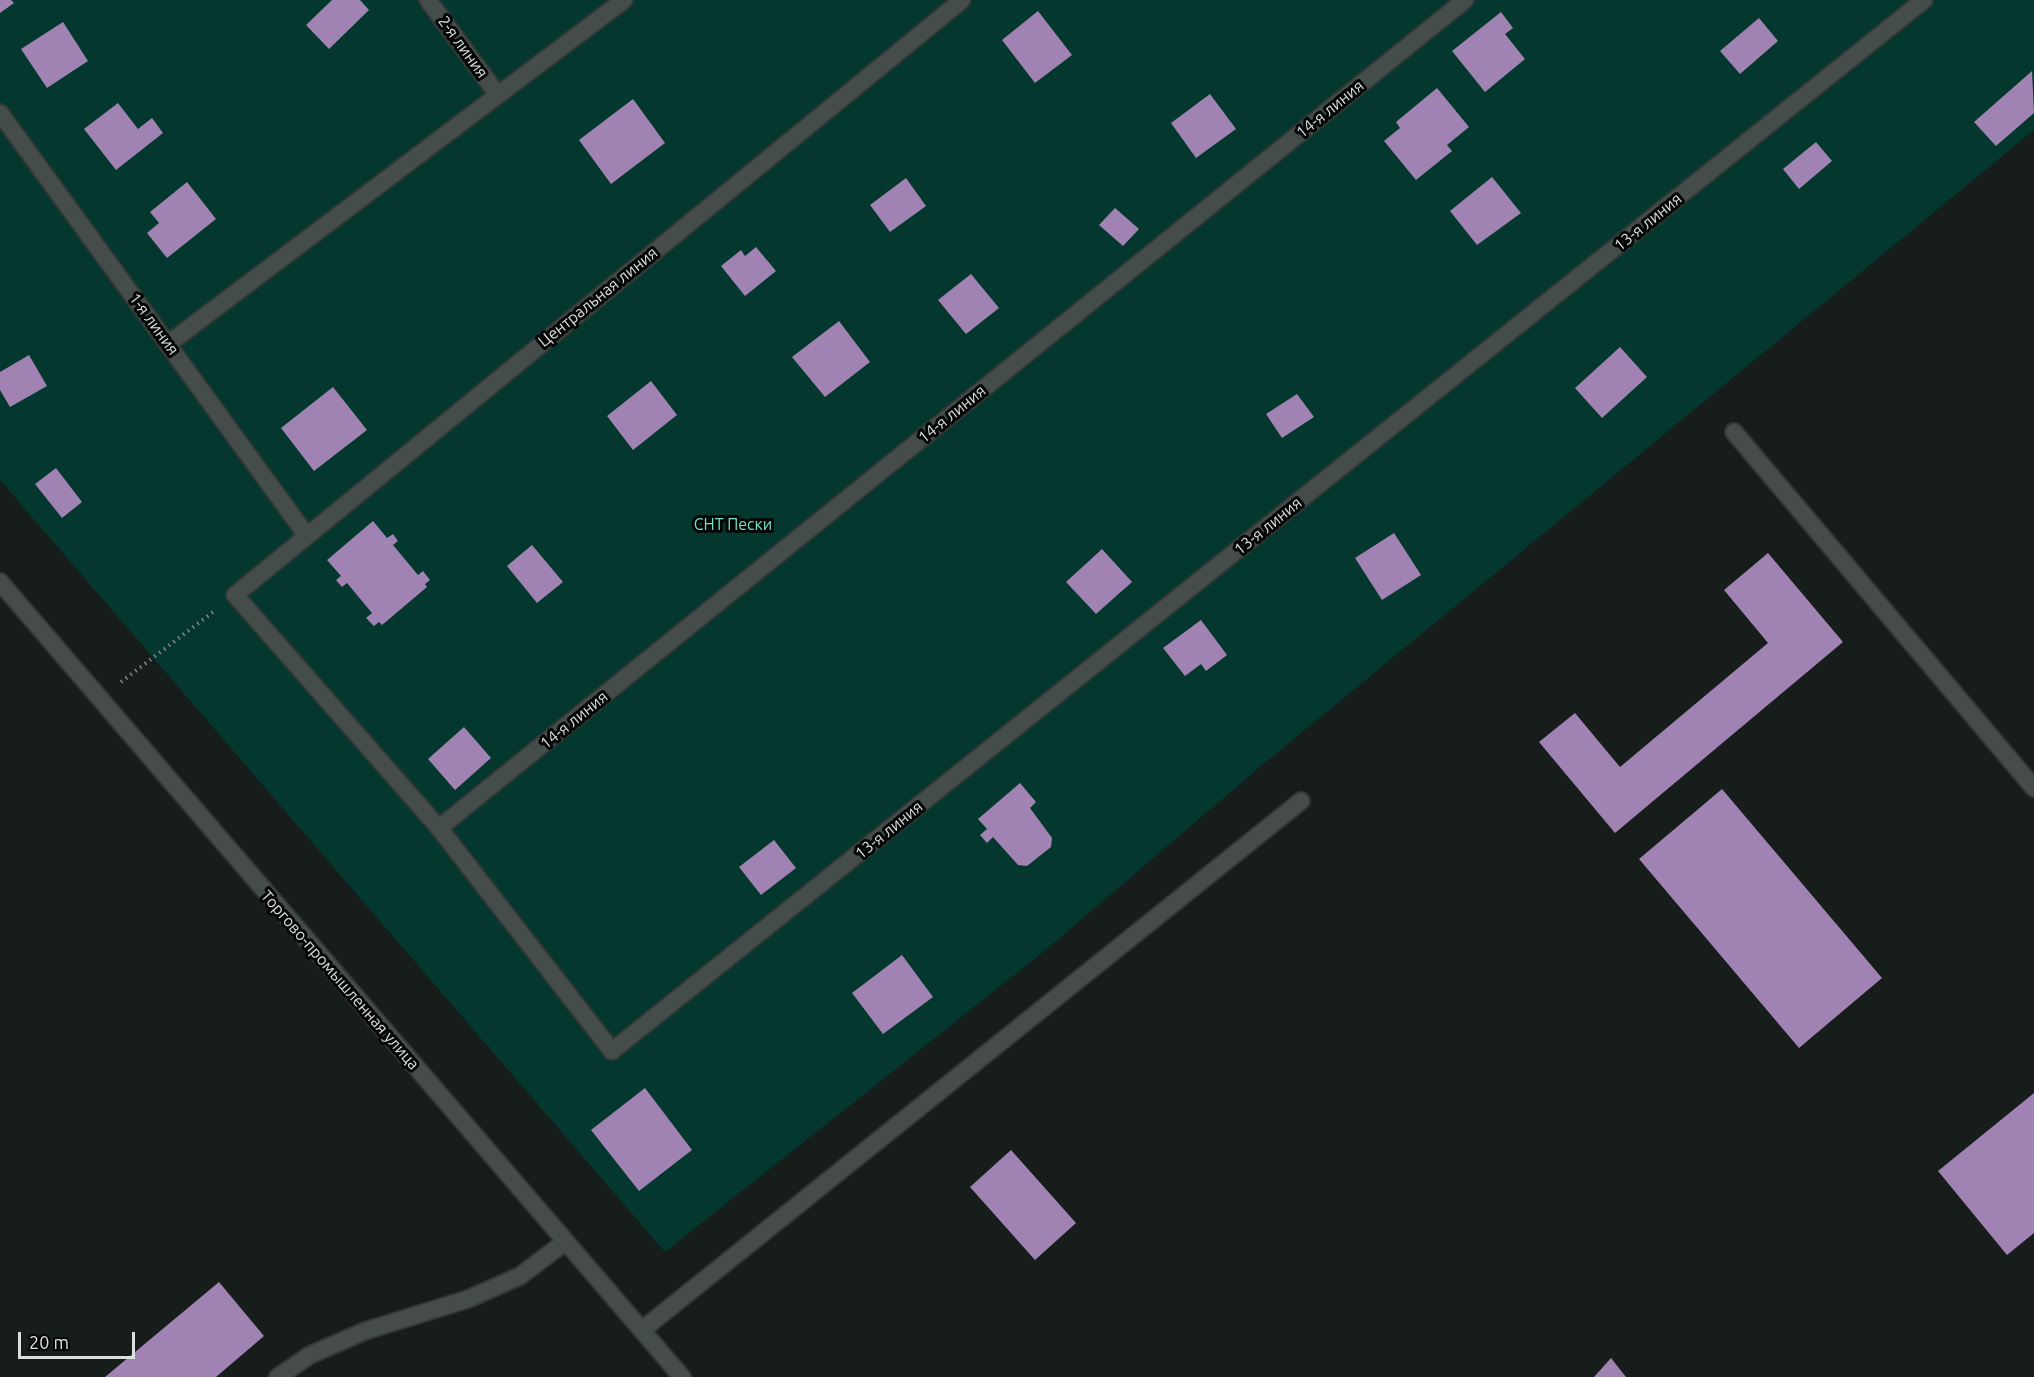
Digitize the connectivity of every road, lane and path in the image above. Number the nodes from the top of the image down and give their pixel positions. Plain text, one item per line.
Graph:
1 (428, 0) edge
2 (624, 0) edge
3 (962, 0) edge
4 (1465, 0) edge
5 (1924, 0) edge
6 (498, 95) junction
7 (0, 113) edge
8 (168, 344) junction
9 (1734, 432) dead end
10 (307, 536) junction
11 (0, 582) edge
12 (235, 595) junction
13 (132, 673) dead end
14 (2034, 788) edge
15 (1301, 801) dead end
16 (439, 828) junction
17 (565, 1242) junction
18 (642, 1330) junction
19 (278, 1377) edge
20 (682, 1377) edge

1 - 6 street, 2-я линия
2 - 6 street
3 - 10 street, Центральная линия
4 - 16 street, 14-я линия
5 - 16 street, 13-я линия
6 - 8 street
7 - 8 street, 1-я линия
8 - 10 street, 1-я линия
9 - 14 street
10 - 12 street, Центральная линия
11 - 17 street, Торгово-промышленная улица
12 - 13 path
12 - 16 street
15 - 18 street
17 - 18 street, Торгово-промышленная улица
17 - 19 street
18 - 20 street, Торгово-промышленная улица

